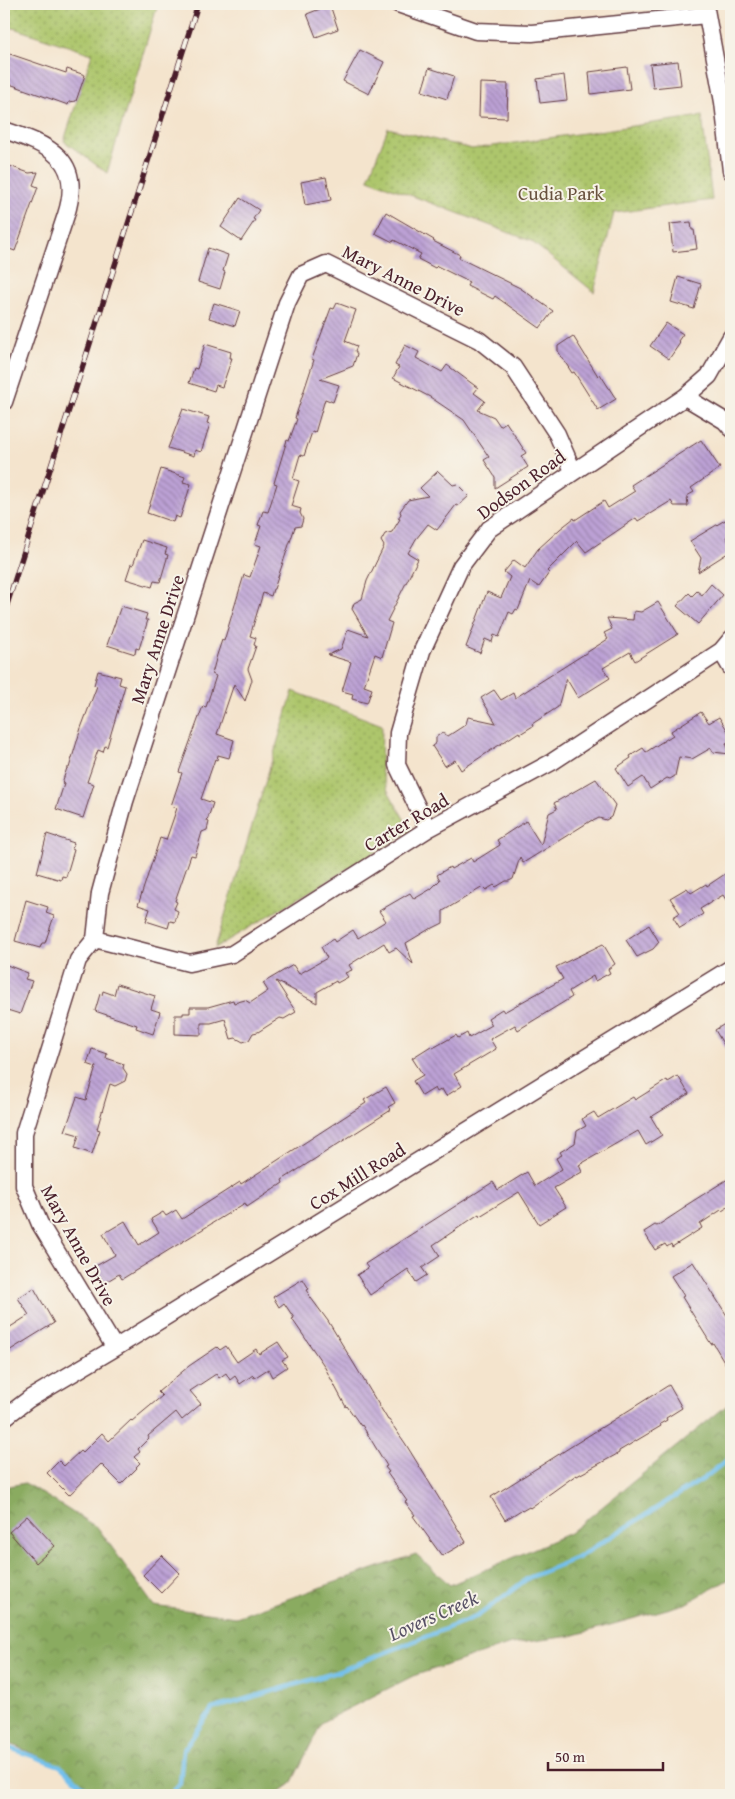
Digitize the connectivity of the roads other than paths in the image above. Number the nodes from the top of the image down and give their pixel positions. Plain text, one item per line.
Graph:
1 (398, 4) edge
2 (706, 10) edge
3 (727, 101) edge
4 (4, 130) edge
5 (731, 171) edge
6 (731, 337) edge
7 (684, 396) junction
8 (4, 402) edge
9 (731, 428) edge
10 (573, 472) junction
11 (726, 645) edge
12 (731, 668) edge
13 (428, 829) junction
14 (95, 939) junction
15 (731, 968) edge
16 (115, 1348) junction
17 (4, 1418) edge

1 - 2 street
2 - 3 street
3 - 5 street
4 - 8 street
6 - 7 street, Dodson Road
7 - 9 street
7 - 10 street, Dodson Road
10 - 13 street, Dodson Road
10 - 14 street, Mary Anne Drive
11 - 12 street
11 - 13 street, Carter Road
13 - 14 street, Carter Road
14 - 16 street, Mary Anne Drive
15 - 16 street, Cox Mill Road
16 - 17 street, Cox Mill Road

